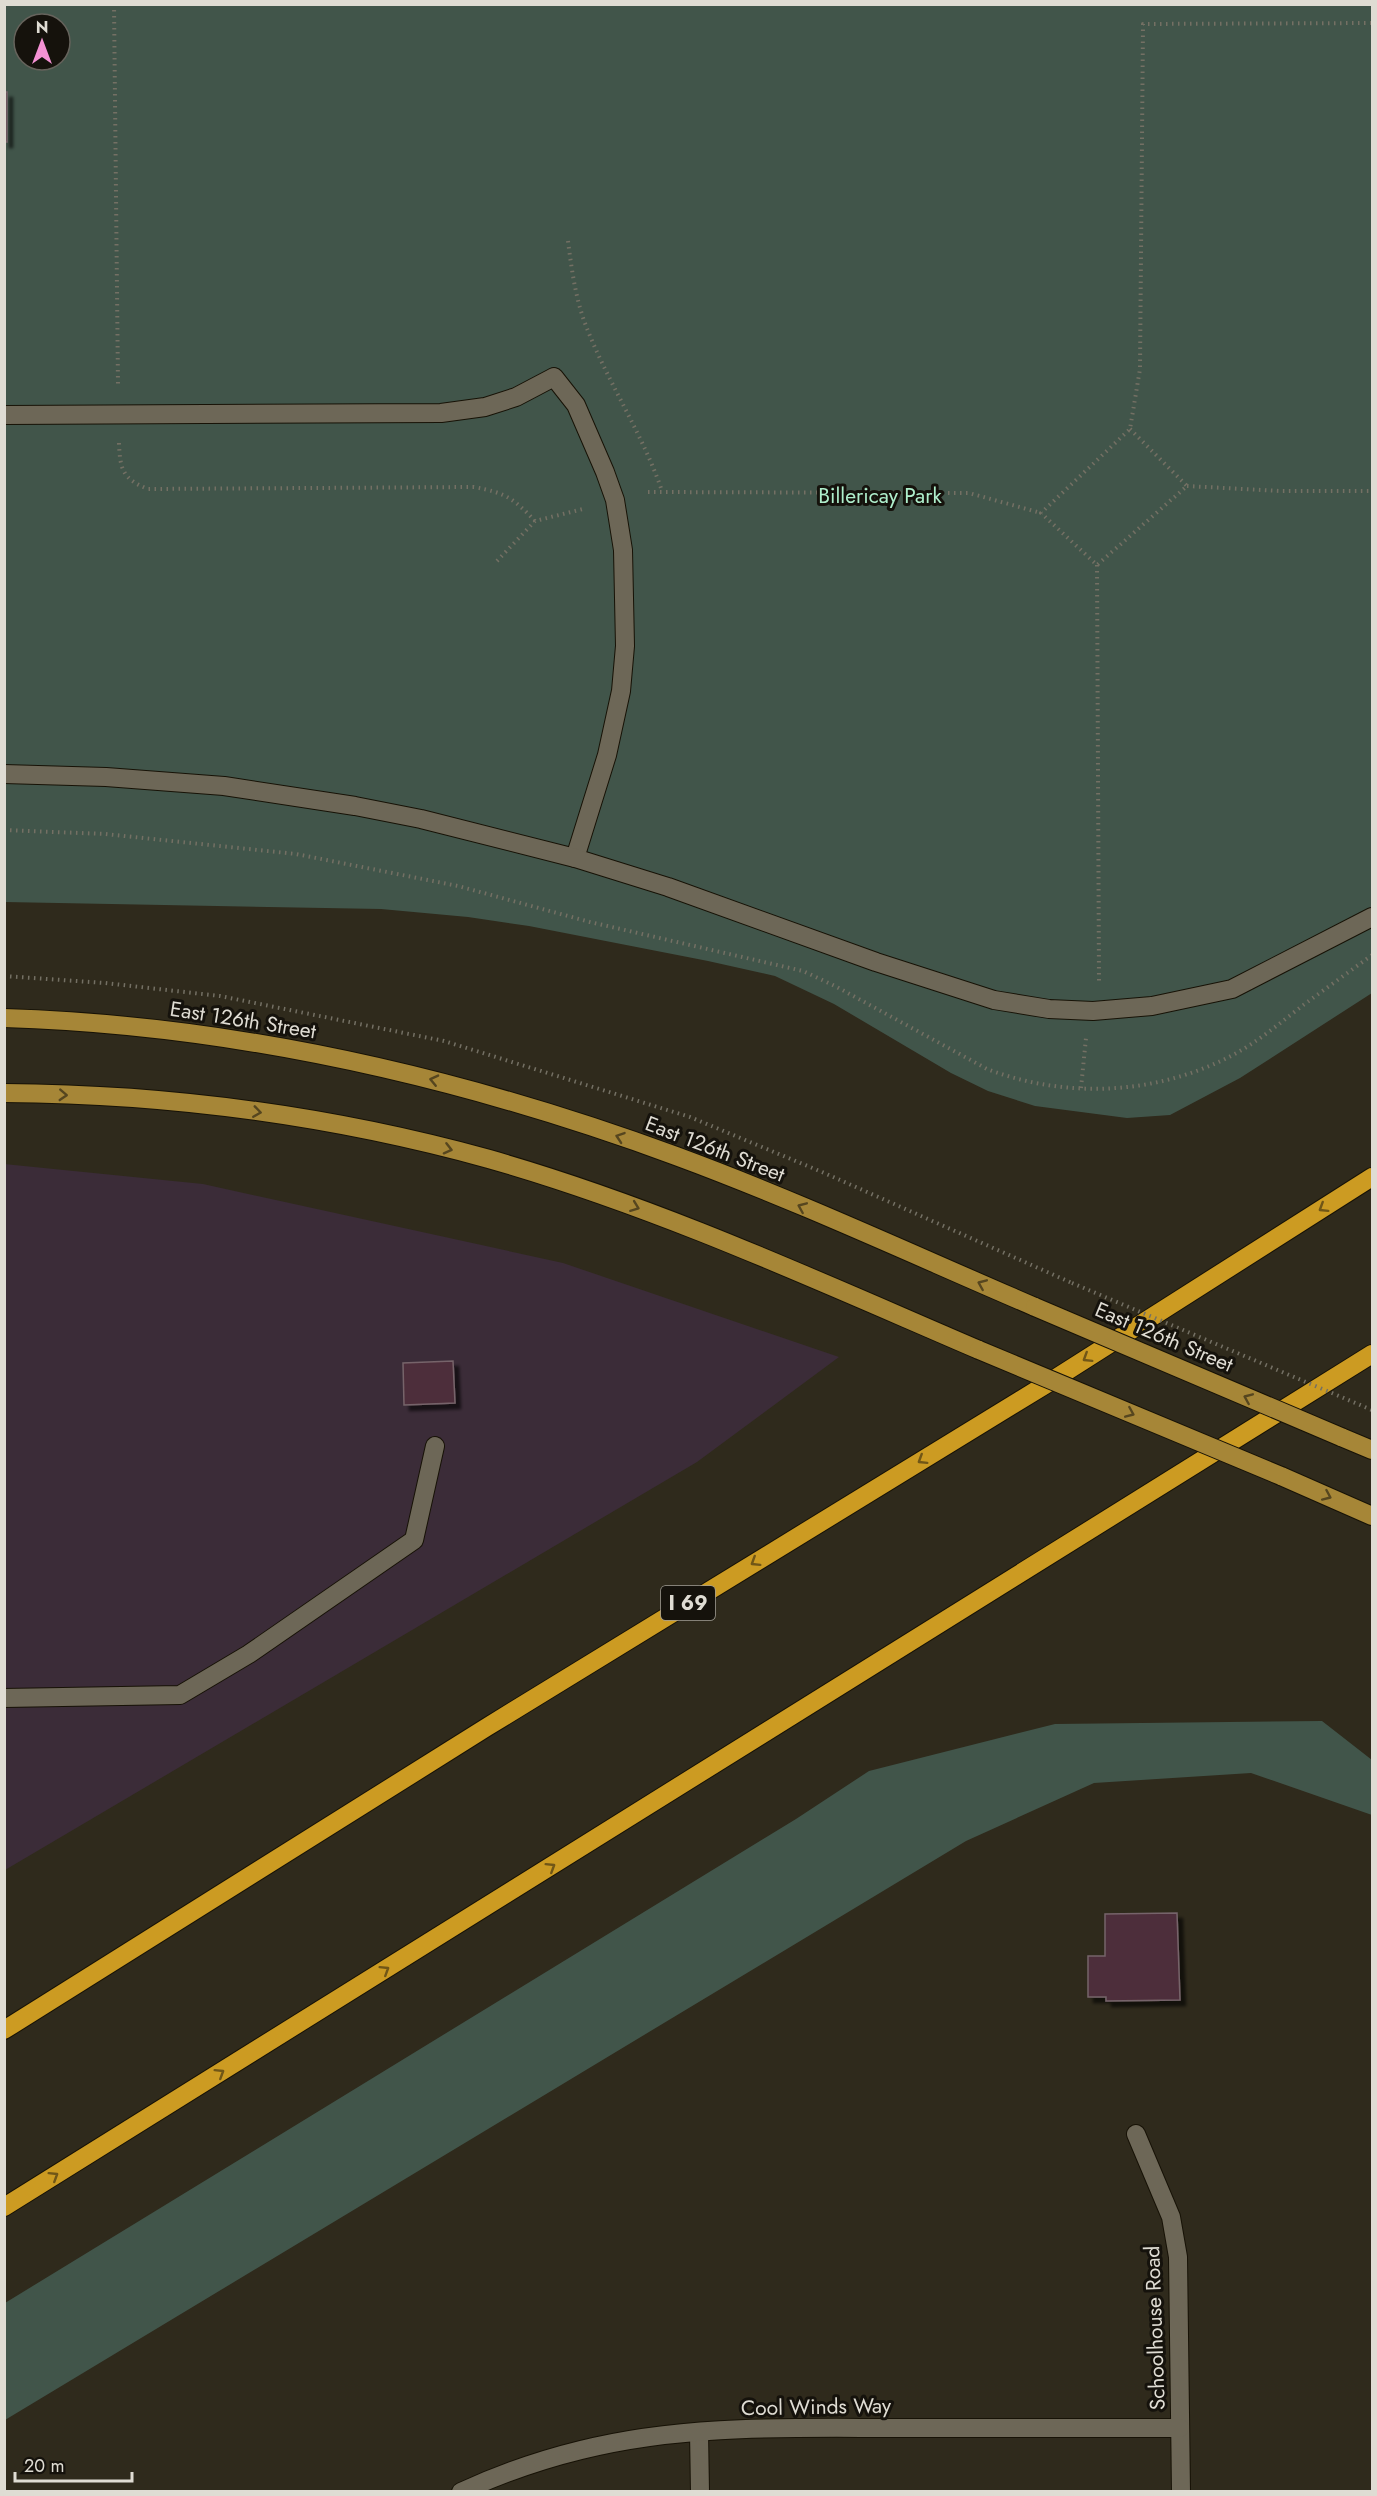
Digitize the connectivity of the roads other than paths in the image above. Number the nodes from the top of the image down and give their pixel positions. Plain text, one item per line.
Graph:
1 (4, 415) edge
2 (4, 774) edge
3 (575, 858) junction
4 (1372, 917) edge
5 (4, 1018) edge
6 (4, 1092) edge
7 (1372, 1177) edge
8 (1372, 1354) edge
9 (435, 1446) dead end
10 (1372, 1450) edge
11 (1372, 1516) edge
12 (4, 1698) edge
13 (4, 2030) edge
14 (1136, 2134) dead end
15 (4, 2207) edge
16 (1180, 2428) junction
17 (699, 2432) junction
18 (461, 2492) edge
19 (700, 2492) edge
20 (1181, 2492) edge

1 - 3 street
2 - 3 street
3 - 4 street
10 -> 5 main road, East 126th Street, bridge
6 -> 11 main road, bridge
7 -> 13 highway, I 69
15 -> 8 highway
9 - 12 street
14 - 16 street, Schoolhouse Road
16 - 17 street, Cool Winds Way
16 - 20 street, Schoolhouse Road
17 - 18 street, Cool Winds Way
17 - 19 street

